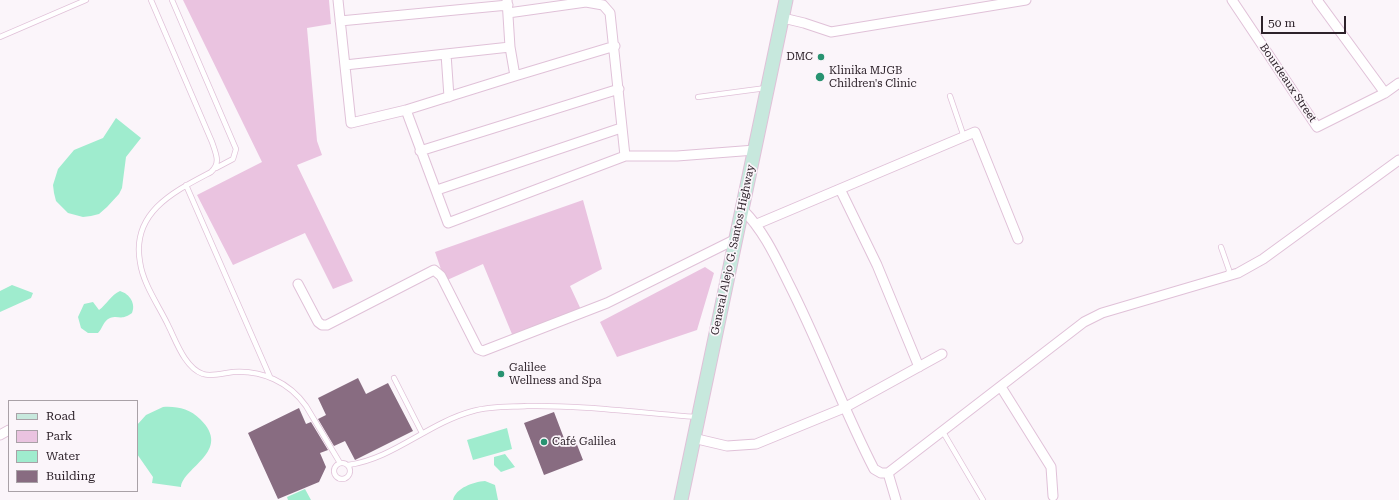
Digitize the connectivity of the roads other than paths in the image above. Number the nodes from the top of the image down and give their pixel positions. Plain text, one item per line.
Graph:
1 (86, 0) edge
2 (151, 0) edge
3 (172, 0) edge
4 (338, 0) edge
5 (786, 0) edge
6 (1026, 0) edge
7 (1232, 0) edge
8 (1317, 0) edge
9 (508, 6) edge
10 (782, 18) junction
11 (340, 21) junction
12 (0, 37) edge
13 (615, 46) junction
14 (510, 47) junction
15 (446, 54) junction
16 (345, 65) junction
17 (515, 76) junction
18 (1399, 83) edge
19 (768, 88) junction
20 (619, 89) junction
21 (1384, 93) junction
22 (950, 96) dead end
23 (449, 97) junction
24 (698, 97) dead end
25 (406, 110) junction
26 (621, 128) junction
27 (964, 137) junction
28 (755, 150) junction
29 (420, 151) junction
30 (625, 156) junction
31 (1399, 160) edge
32 (216, 168) junction
33 (186, 185) junction
34 (840, 189) junction
35 (437, 190) junction
36 (743, 210) junction
37 (757, 224) junction
38 (736, 239) junction
39 (1018, 239) dead end
40 (1221, 246) dead end
41 (1228, 276) junction
42 (298, 284) dead end
43 (942, 354) dead end
44 (919, 368) junction
45 (270, 377) junction
46 (394, 378) dead end
47 (1001, 387) junction
48 (844, 408) junction
49 (698, 417) junction
50 (943, 432) junction
51 (422, 433) junction
52 (693, 438) junction
53 (340, 463) junction
54 (348, 465) junction
55 (888, 473) junction
56 (1053, 496) dead end
57 (681, 500) edge
58 (896, 500) edge
59 (983, 500) edge

1 - 12 lane
2 - 32 lane
3 - 32 lane
4 - 11 street
5 - 10 main road, General Alejo G. Santos Highway
6 - 10 street
7 - 21 street, Bourdeaux Street
8 - 21 street
9 - 11 street
9 - 13 street
9 - 14 street
10 - 19 main road, General Alejo G. Santos Highway
11 - 16 street
13 - 17 street
13 - 20 street
14 - 15 street
14 - 17 street
15 - 16 street
15 - 23 street
16 - 25 street
17 - 23 street
18 - 21 street
19 - 24 lane
19 - 28 main road, General Alejo G. Santos Highway
20 - 26 street
20 - 29 street
22 - 27 lane
23 - 25 street
25 - 29 street
26 - 30 street
26 - 35 street
27 - 34 street
27 - 39 street
28 - 30 street
28 - 36 main road, General Alejo G. Santos Highway
29 - 35 street
30 - 35 street
31 - 41 street
32 - 33 lane
33 - 45 lane
33 - 45 lane
34 - 37 street
34 - 44 street
36 - 37 street
36 - 38 main road, General Alejo G. Santos Highway
37 - 48 street
38 - 42 street
38 - 49 main road, General Alejo G. Santos Highway
40 - 41 lane
41 - 47 street
43 - 44 street
44 - 48 street
45 - 53 lane
46 - 51 lane
47 - 50 street
47 - 56 street
48 - 52 street
48 - 55 street
49 - 51 lane
49 - 52 main road, General Alejo G. Santos Highway
50 - 55 street
50 - 59 lane
51 - 54 lane
52 - 57 main road, General Alejo G. Santos Highway
53 - 54 lane
53 - 54 lane
55 - 58 street

